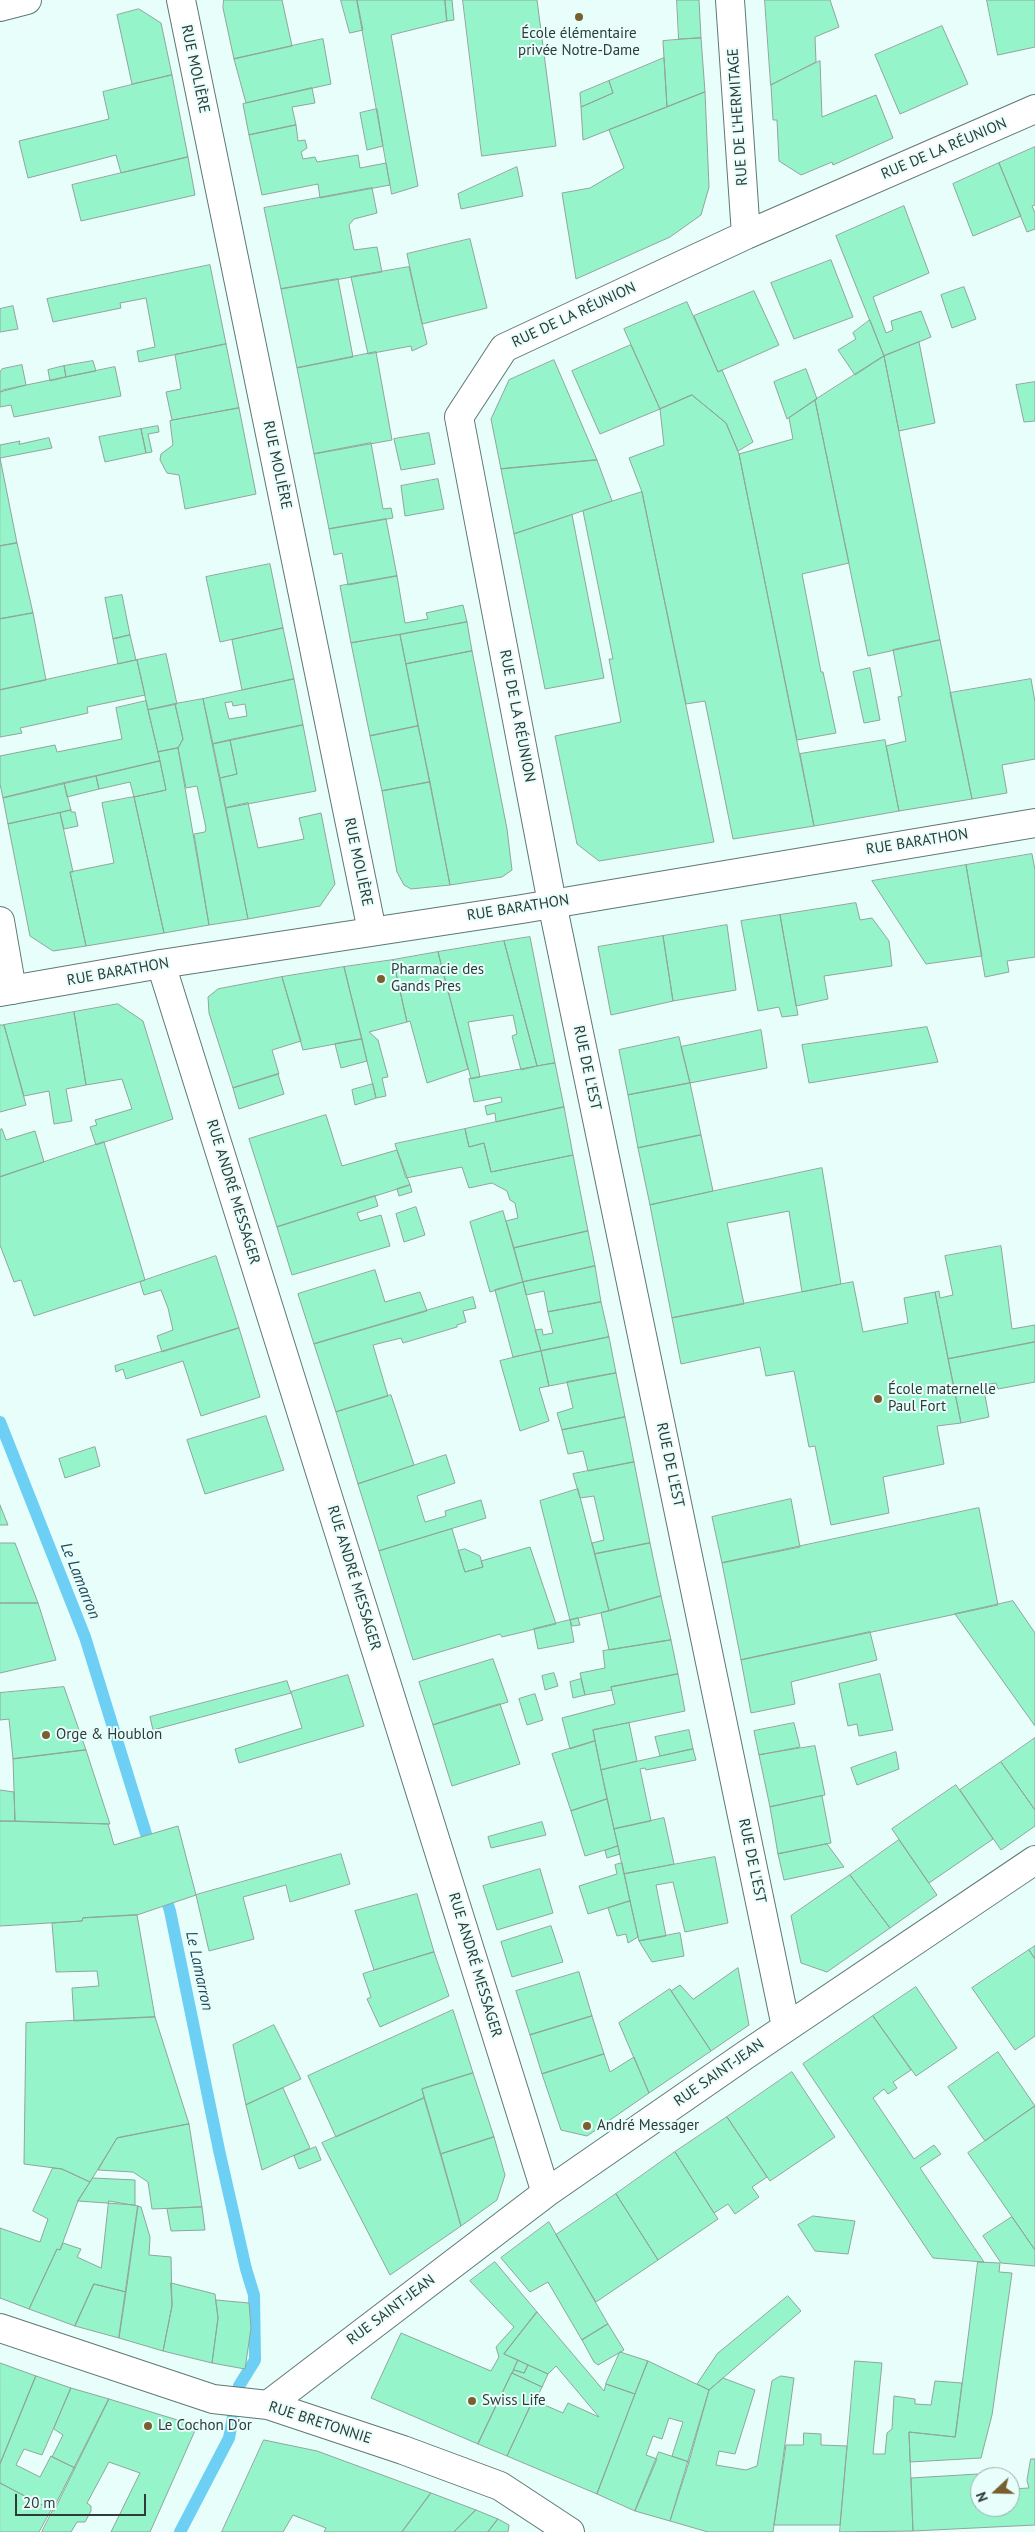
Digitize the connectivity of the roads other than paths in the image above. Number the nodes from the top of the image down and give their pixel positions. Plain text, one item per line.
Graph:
1 (27, 0) edge
2 (181, 0) edge
3 (730, 0) edge
4 (0, 7) edge
5 (1035, 109) edge
6 (746, 235) junction
7 (1035, 823) edge
8 (552, 903) junction
9 (0, 921) edge
10 (372, 931) junction
11 (161, 964) junction
12 (6, 991) edge
13 (1035, 1860) edge
14 (786, 2027) junction
15 (546, 2193) junction
16 (0, 2328) edge
17 (265, 2405) junction
18 (570, 2532) edge

1 - 4 street
2 - 10 street, RUE MOLIÈRE
3 - 6 street, RUE DE L'HERMITAGE
5 - 6 street, RUE DE LA RÉUNION
6 - 8 street, RUE DE LA RÉUNION
7 - 8 street, RUE BARATHON
8 - 10 street, RUE BARATHON
8 - 14 street, RUE DE L'EST
9 - 12 street
10 - 11 street, RUE BARATHON
11 - 12 street, RUE BARATHON
11 - 15 street, RUE ANDRÉ MESSAGER
13 - 14 street, RUE SAINT-JEAN
14 - 15 street, RUE SAINT-JEAN
15 - 17 street, RUE SAINT-JEAN
16 - 17 street, RUE BRETONNIE
17 - 18 street, RUE BRETONNIE

